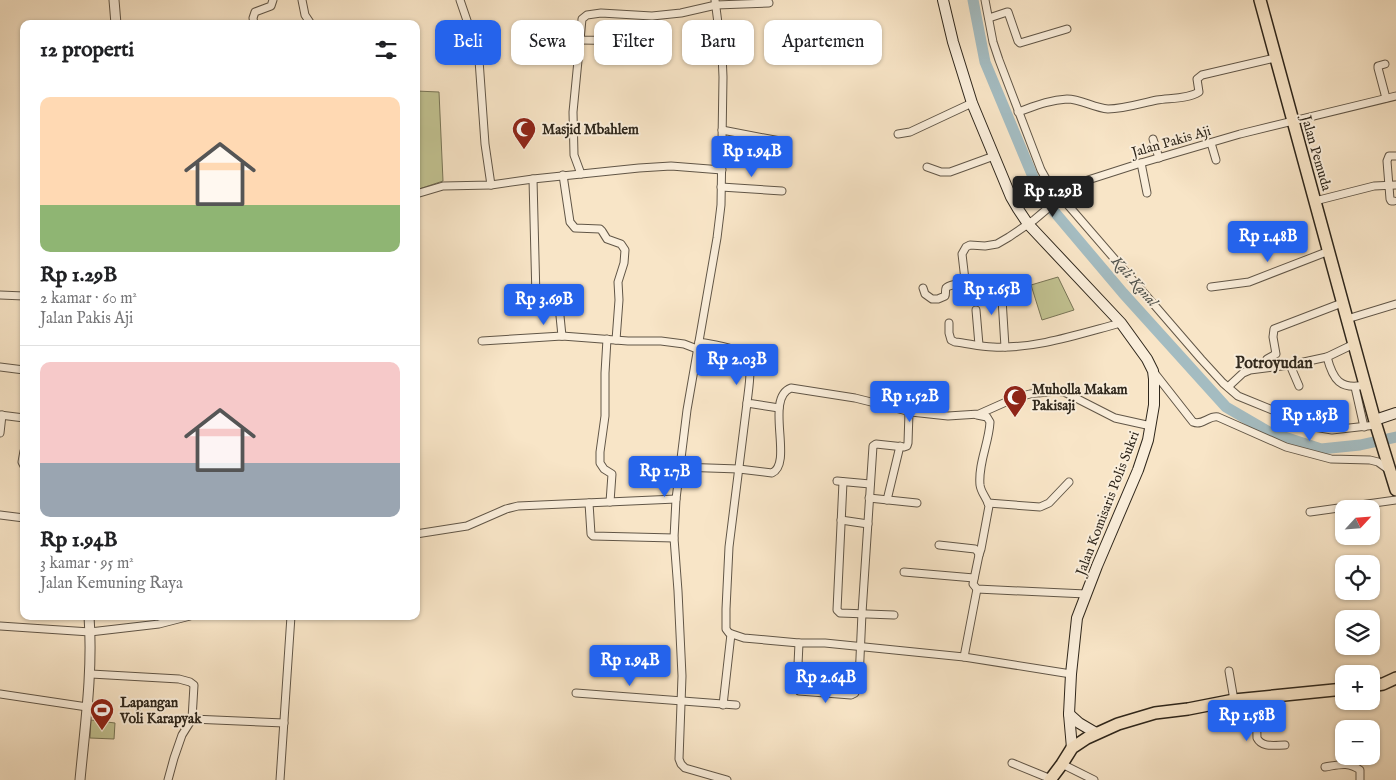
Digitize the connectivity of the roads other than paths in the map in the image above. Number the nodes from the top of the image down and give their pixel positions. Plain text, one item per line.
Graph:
1 (114, 0) edge
2 (273, 0) edge
3 (302, 0) edge
4 (460, 0) edge
5 (943, 0) edge
6 (984, 0) edge
7 (1260, 0) edge
8 (716, 2) edge
9 (768, 3) dead end
10 (989, 18) junction
11 (116, 20) edge
12 (253, 20) edge
13 (308, 20) edge
14 (582, 20) edge
15 (1067, 29) dead end
16 (1275, 58) junction
17 (1381, 64) dead end
18 (578, 65) edge
19 (1396, 97) edge
20 (1386, 98) junction
21 (972, 103) junction
22 (1018, 112) junction
23 (1292, 121) junction
24 (722, 130) junction
25 (898, 134) dead end
26 (1153, 139) dead end
27 (780, 141) dead end
28 (1211, 143) junction
29 (994, 156) junction
30 (1396, 156) edge
31 (1159, 158) junction
32 (1216, 160) dead end
33 (1141, 163) junction
34 (927, 168) dead end
35 (722, 170) junction
36 (581, 174) junction
37 (563, 175) junction
38 (533, 179) junction
39 (491, 185) junction
40 (1392, 185) edge
41 (721, 187) junction
42 (782, 191) dead end
43 (420, 193) edge
44 (1147, 193) dead end
45 (1060, 198) junction
46 (1315, 201) junction
47 (1394, 201) dead end
48 (1031, 222) junction
49 (1329, 251) junction
50 (1001, 283) dead end
51 (1211, 287) dead end
52 (923, 288) dead end
53 (0, 295) edge
54 (20, 296) edge
55 (1342, 303) junction
56 (1396, 304) edge
57 (976, 310) dead end
58 (1347, 319) junction
59 (949, 322) dead end
60 (1121, 323) junction
61 (562, 336) junction
62 (607, 339) junction
63 (616, 340) junction
64 (482, 341) dead end
65 (1354, 344) junction
66 (978, 345) junction
67 (698, 346) junction
68 (1005, 347) junction
69 (1327, 357) junction
70 (1290, 364) junction
71 (0, 367) edge
72 (1269, 368) junction
73 (20, 370) edge
74 (1153, 371) junction
75 (1299, 386) dead end
76 (1360, 386) junction
77 (1228, 387) junction
78 (747, 403) junction
79 (779, 408) junction
80 (909, 412) junction
81 (1396, 413) edge
82 (1, 415) edge
83 (972, 415) junction
84 (20, 417) edge
85 (1151, 426) junction
86 (1373, 426) junction
87 (0, 433) edge
88 (900, 446) junction
89 (679, 467) junction
90 (1388, 467) junction
91 (739, 469) junction
92 (1069, 482) dead end
93 (870, 484) junction
94 (1396, 490) edge
95 (869, 498) junction
96 (676, 499) junction
97 (887, 500) junction
98 (1396, 500) edge
99 (610, 502) junction
100 (589, 503) junction
101 (917, 503) dead end
102 (988, 503) junction
103 (1310, 512) dead end
104 (0, 515) edge
105 (20, 518) edge
106 (841, 520) junction
107 (868, 524) junction
108 (420, 533) edge
109 (674, 538) junction
110 (939, 545) dead end
111 (979, 554) junction
112 (904, 572) dead end
113 (974, 578) junction
114 (977, 589) junction
115 (1086, 594) junction
116 (862, 613) junction
117 (894, 615) dead end
118 (89, 620) edge
119 (174, 620) edge
120 (290, 620) edge
121 (0, 626) edge
122 (90, 632) junction
123 (731, 634) junction
124 (798, 643) junction
125 (860, 646) junction
126 (964, 657) junction
127 (1229, 671) dead end
128 (91, 674) junction
129 (1071, 674) junction
130 (1396, 678) edge
131 (1380, 684) edge
132 (1335, 690) edge
133 (576, 693) dead end
134 (0, 694) edge
135 (1256, 698) junction
136 (1234, 700) junction
137 (682, 702) junction
138 (723, 705) junction
139 (736, 705) dead end
140 (87, 708) junction
141 (1069, 714) junction
142 (192, 719) junction
143 (284, 723) junction
144 (1096, 733) junction
145 (1285, 745) dead end
146 (1072, 748) junction
147 (1012, 763) dead end
148 (1062, 764) junction
149 (1324, 767) dead end
150 (1051, 779) edge
151 (80, 780) edge
152 (168, 780) edge
153 (280, 780) edge
154 (727, 780) edge
155 (1094, 780) edge
156 (1360, 780) edge

1 - 11 street
2 - 12 street
3 - 13 street
4 - 39 street
5 - 21 main road, Jalan Komisaris Polis Sukri
6 - 10 street
7 - 16 highway, Jalan Pemuda
8 - 9 street
8 - 14 street
8 - 24 street
10 - 15 street
10 - 22 street
16 - 22 street
16 - 23 highway, Jalan Pemuda
17 - 20 street
18 - 36 street
19 - 20 street, Jalan Pakis Aji
20 - 23 street, Jalan Pakis Aji
21 - 25 street
21 - 29 main road, Jalan Komisaris Polis Sukri
22 - 45 street
23 - 28 street, Jalan Pakis Aji
23 - 46 highway, Jalan Pemuda
24 - 27 street
24 - 35 street
26 - 31 street
28 - 31 street, Jalan Pakis Aji
28 - 32 street
29 - 34 street
29 - 48 main road, Jalan Komisaris Polis Sukri
30 - 40 street
31 - 33 street, Jalan Pakis Aji
33 - 44 street
33 - 45 street, Jalan Pakis Aji
35 - 36 street
35 - 41 street
36 - 37 street
37 - 38 street
37 - 63 street
38 - 39 street
38 - 61 street
39 - 43 street
40 - 46 street
40 - 47 street
41 - 42 street
41 - 67 street
45 - 48 street, Jalan Pakis Aji
45 - 77 street
46 - 49 highway, Jalan Pemuda
48 - 52 street, Jalan Pakis Aji
48 - 60 main road, Jalan Komisaris Polis Sukri
49 - 51 street
49 - 55 highway, Jalan Pemuda
50 - 68 street
53 - 54 street
55 - 58 highway, Jalan Pemuda
55 - 72 street
56 - 58 street
57 - 66 street
58 - 65 highway, Jalan Pemuda
59 - 66 street
60 - 68 street
60 - 74 main road, Jalan Komisaris Polis Sukri
61 - 62 street
61 - 64 street
62 - 63 street
62 - 99 street
63 - 67 street
65 - 69 street
65 - 76 highway, Jalan Pemuda
66 - 68 street
67 - 78 street
67 - 89 street
69 - 70 street
69 - 76 street
70 - 72 street
70 - 75 street
71 - 73 street
72 - 77 street
74 - 85 main road, Jalan Komisaris Polis Sukri
74 - 90 street
76 - 86 highway, Jalan Pemuda
77 - 86 street
78 - 79 street
78 - 91 street
79 - 80 street
79 - 91 street
80 - 83 street
80 - 88 street
81 - 86 main road
82 - 84 street
82 - 87 street
83 - 85 street
83 - 102 street
85 - 115 main road, Jalan Komisaris Polis Sukri
86 - 90 highway, Jalan Pemuda
88 - 93 street
88 - 97 street
89 - 91 street
89 - 96 street
90 - 94 highway, Jalan Pemuda
91 - 123 street
92 - 102 street
93 - 95 street
93 - 106 street
95 - 97 street
95 - 107 street
96 - 99 street
96 - 109 street
97 - 101 street
98 - 103 street
99 - 100 street
100 - 108 street
100 - 109 street
102 - 111 street
104 - 105 street
106 - 107 street
106 - 116 street
107 - 116 street
109 - 137 street
110 - 111 street
111 - 113 street
112 - 113 street
113 - 114 street
114 - 115 street
114 - 126 street
115 - 129 main road, Jalan Komisaris Polis Sukri
116 - 117 street
116 - 125 street
118 - 122 street
119 - 122 street
120 - 143 street
121 - 122 street
122 - 128 street
123 - 124 street
123 - 138 street
124 - 125 street
124 - 125 street
125 - 126 street
126 - 129 street
127 - 136 street
128 - 140 street
128 - 142 street
129 - 141 main road, Jalan Komisaris Polis Sukri
130 - 131 highway
132 - 135 highway
133 - 137 street
134 - 140 street
135 - 136 highway
135 - 145 street
136 - 144 highway
137 - 138 street
137 - 154 street
138 - 139 street
140 - 151 street
141 - 144 main road
141 - 146 main road, Jalan Komisaris Polis Sukri
142 - 143 street
142 - 152 street
143 - 153 street
144 - 146 highway
146 - 148 highway
147 - 150 street
148 - 150 highway
148 - 155 street
149 - 156 street

